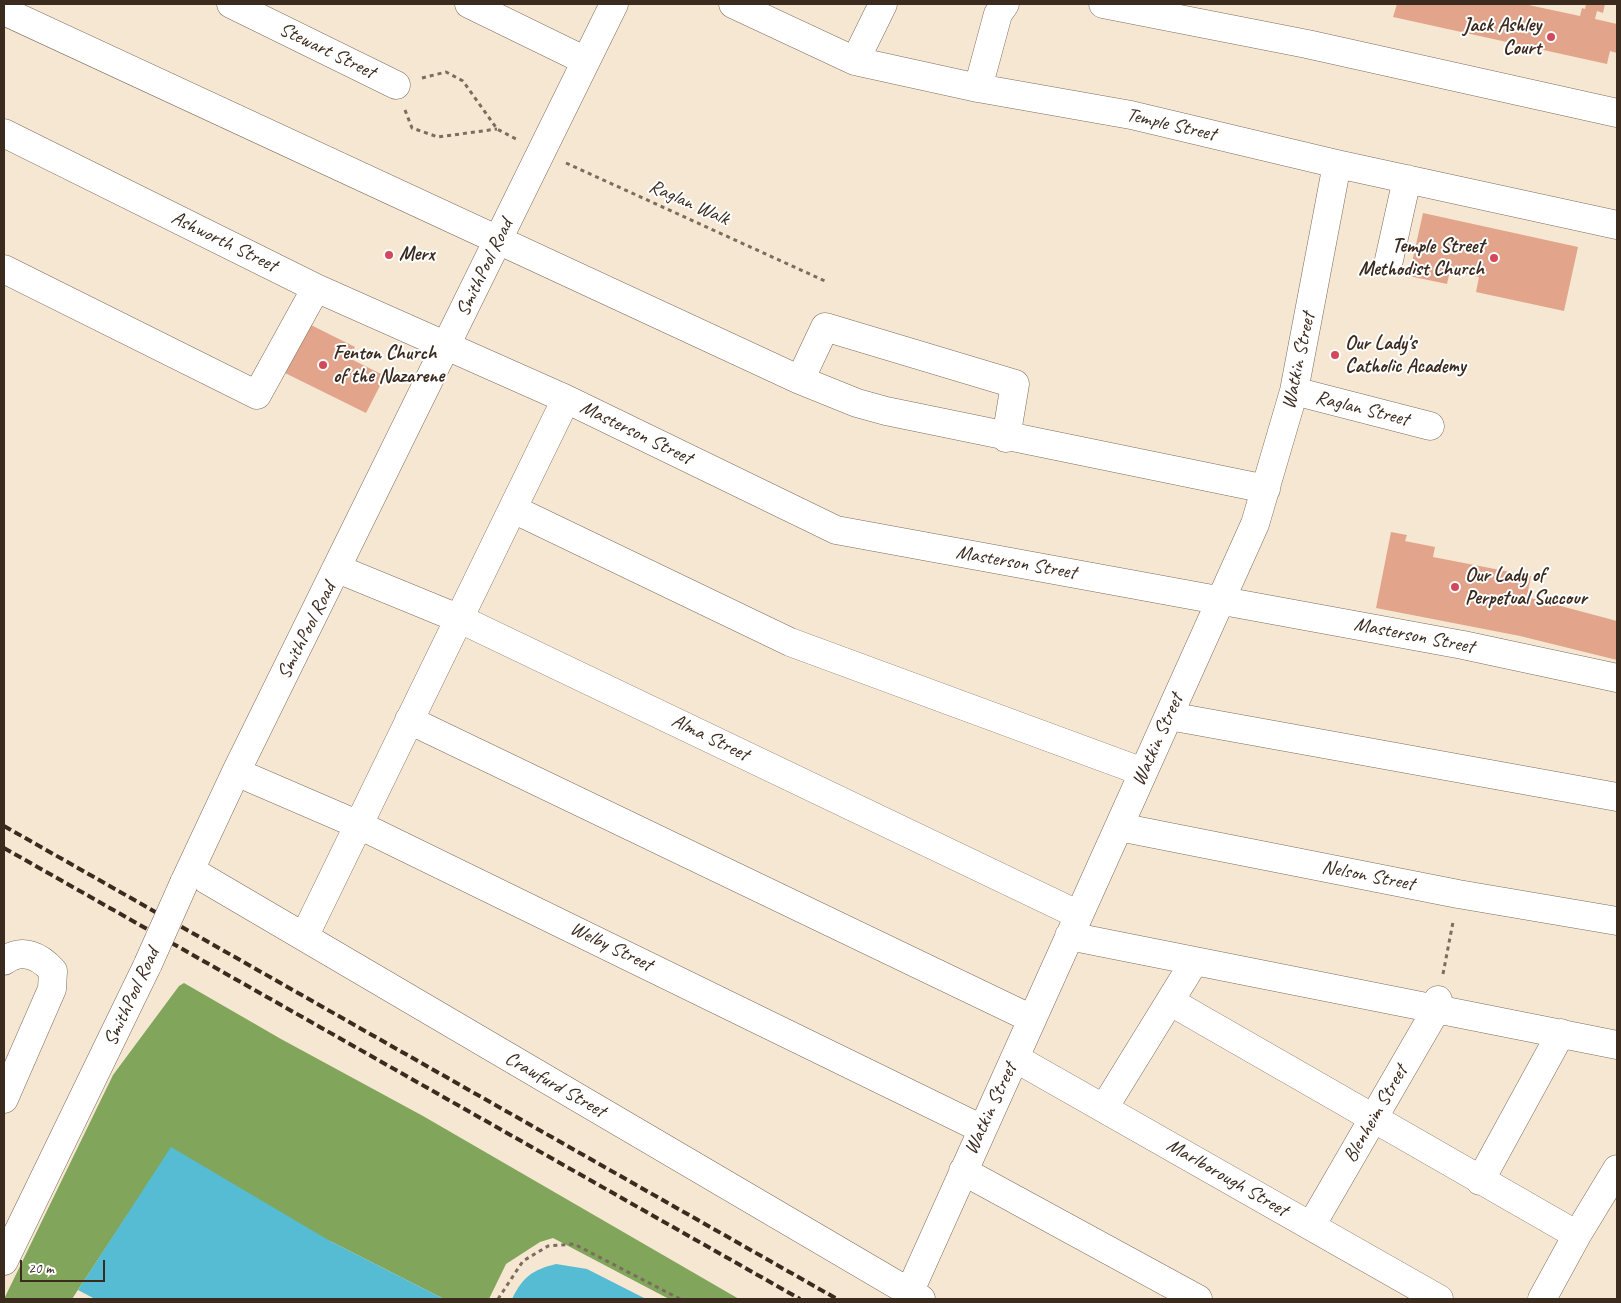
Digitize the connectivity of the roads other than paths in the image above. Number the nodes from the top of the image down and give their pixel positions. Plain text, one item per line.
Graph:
1 (231, 4) edge
2 (469, 4) edge
3 (614, 4) edge
4 (733, 4) edge
5 (883, 4) edge
6 (1005, 4) edge
7 (1103, 4) edge
8 (4, 11) edge
9 (586, 61) junction
10 (854, 61) junction
11 (396, 85) road end
12 (978, 88) junction
13 (1617, 113) edge
14 (4, 133) edge
15 (1337, 164) junction
16 (1407, 179) junction
17 (1617, 225) edge
18 (498, 239) junction
19 (1389, 260) dead end
20 (4, 269) edge
21 (316, 288) junction
22 (447, 347) junction
23 (800, 380) junction
24 (1294, 391) junction
25 (566, 400) junction
26 (1430, 426) dead end
27 (1006, 438) junction
28 (1266, 490) junction
29 (513, 510) junction
30 (338, 568) junction
31 (1221, 600) junction
32 (460, 619) junction
33 (1617, 678) edge
34 (1169, 716) junction
35 (409, 720) junction
36 (236, 772) junction
37 (1143, 772) junction
38 (1617, 797) edge
39 (359, 825) junction
40 (1119, 827) junction
41 (187, 876) junction
42 (1617, 921) edge
43 (1074, 926) junction
44 (304, 937) junction
45 (4, 960) edge
46 (1194, 962) junction
47 (1171, 1002) junction
48 (1437, 1005) junction
49 (1032, 1019) junction
50 (1561, 1033) junction
51 (1617, 1045) edge
52 (1015, 1058) junction
53 (4, 1099) edge
54 (1104, 1108) junction
55 (1374, 1118) junction
56 (982, 1129) junction
57 (1617, 1169) edge
58 (963, 1171) junction
59 (1480, 1181) junction
60 (1311, 1226) junction
61 (1577, 1236) junction
62 (5, 1253) edge
63 (915, 1296) edge
64 (1198, 1299) edge
65 (1439, 1299) edge
66 (1542, 1299) edge

1 - 11 street, Stewart Street
2 - 9 street
3 - 9 street, SmithPool Road
4 - 10 street, Temple Street
5 - 10 street
6 - 12 street
7 - 13 street
8 - 18 street
9 - 18 street, SmithPool Road
10 - 12 street, Temple Street
12 - 15 street, Temple Street
14 - 21 street, Ashworth Street
15 - 16 street, Temple Street
15 - 24 street, Watkin Street
16 - 17 street, Temple Street
16 - 19 street
18 - 22 street, SmithPool Road
18 - 23 street
20 - 21 street
21 - 22 street, Ashworth Street
22 - 25 street, Masterson Street
22 - 30 street, SmithPool Road
23 - 27 street
23 - 27 street
24 - 26 street, Raglan Street
24 - 28 street, Watkin Street
25 - 29 street
25 - 31 street, Masterson Street
27 - 28 street
28 - 31 street, Watkin Street
29 - 32 street
29 - 37 street
30 - 32 street, Alma Street
30 - 36 street, SmithPool Road
31 - 33 street, Masterson Street
31 - 34 street, Watkin Street
32 - 35 street
32 - 43 street, Alma Street
34 - 37 street, Watkin Street
34 - 38 street
35 - 39 street
35 - 49 street
36 - 39 street, Welby Street
36 - 41 street, SmithPool Road
37 - 40 street, Watkin Street
39 - 44 street
39 - 56 street, Welby Street
40 - 42 street, Nelson Street
40 - 43 street, Watkin Street
41 - 44 street, Crawfurd Street
41 - 62 street, SmithPool Road, bridge
43 - 46 street, Alma Street
43 - 49 street, Watkin Street
44 - 63 street, Crawfurd Street
45 - 53 street
46 - 47 street
46 - 48 street, Alma Street
47 - 54 street
47 - 55 street
48 - 50 street, Alma Street
48 - 55 street, Blenheim Street
49 - 52 street, Watkin Street
50 - 51 street, Alma Street
50 - 59 street
52 - 54 street, Marlborough Street
52 - 56 street, Watkin Street
54 - 60 street, Marlborough Street
55 - 59 street
55 - 60 street, Blenheim Street
56 - 58 street, Watkin Street
57 - 61 street
58 - 63 street, Watkin Street
58 - 64 street
59 - 61 street
60 - 65 street, Marlborough Street
61 - 66 street

